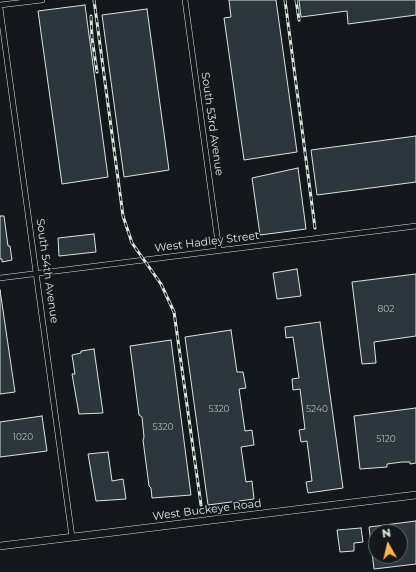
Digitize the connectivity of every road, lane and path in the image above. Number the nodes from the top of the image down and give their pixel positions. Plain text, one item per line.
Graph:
1 (42, 0) edge
2 (186, 0) edge
3 (0, 6) edge
4 (416, 226) edge
5 (219, 250) junction
6 (37, 273) junction
7 (0, 278) edge
8 (416, 495) edge
9 (72, 537) junction
10 (0, 546) edge

1 - 3 street
2 - 5 street, South 53rd Avenue
3 - 6 street, South 54th Avenue
4 - 5 street, West Hadley Street
5 - 6 street, West Hadley Street
6 - 7 street, West Hadley Street
6 - 9 street, South 54th Avenue
8 - 9 main road, West Buckeye Road
9 - 10 main road, West Buckeye Road

